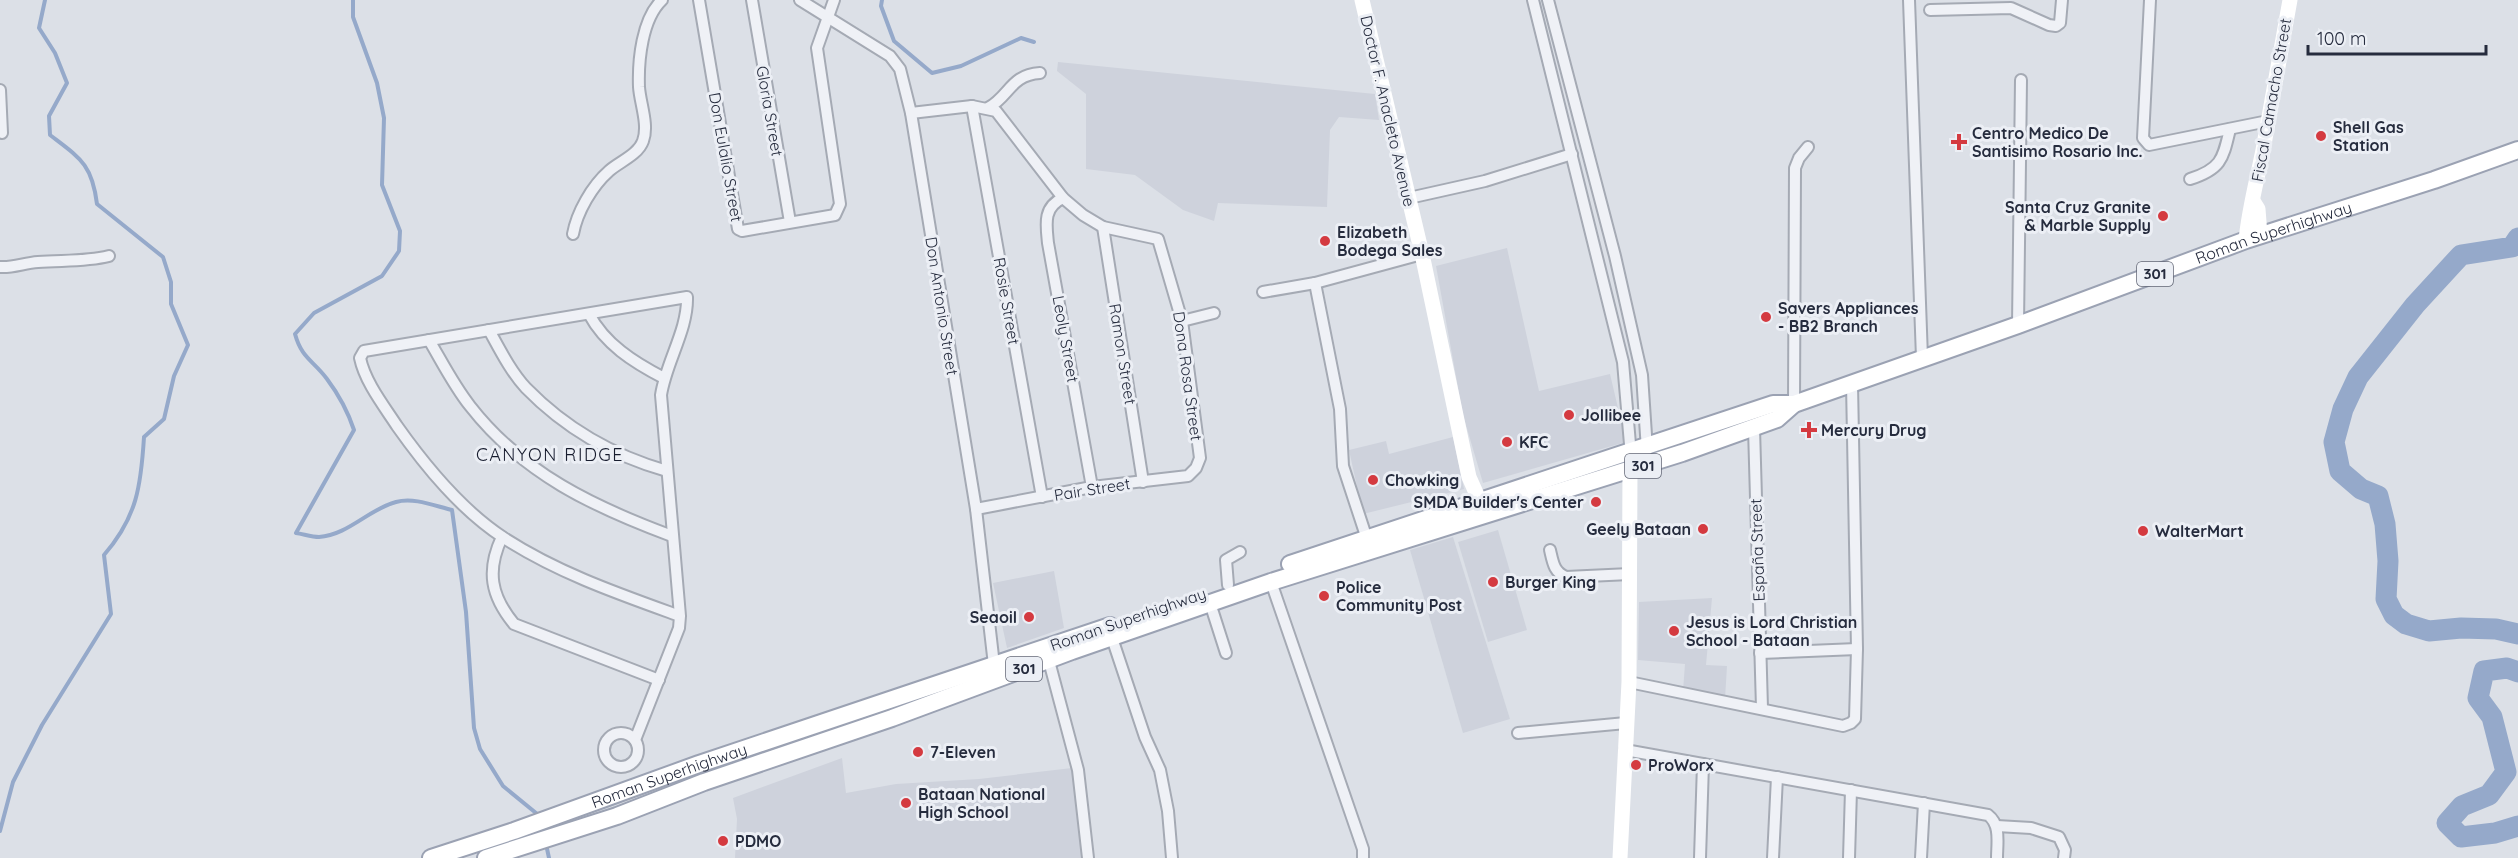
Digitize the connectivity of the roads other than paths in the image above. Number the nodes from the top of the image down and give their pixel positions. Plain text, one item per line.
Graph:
1 (662, 0) edge
2 (699, 0) edge
3 (752, 0) edge
4 (800, 0) edge
5 (834, 0) edge
6 (1362, 0) edge
7 (1533, 0) edge
8 (1548, 0) edge
9 (1909, 0) edge
10 (2062, 0) edge
11 (2150, 0) edge
12 (2290, 0) edge
13 (2011, 4) edge
14 (1951, 5) edge
15 (1930, 10) dead end
16 (828, 16) junction
17 (1562, 54) junction
18 (1547, 57) junction
19 (1040, 73) dead end
20 (2021, 80) dead end
21 (0, 90) edge
22 (972, 106) junction
23 (988, 108) junction
24 (910, 113) junction
25 (2268, 122) junction
26 (2230, 129) junction
27 (2, 134) dead end
28 (1808, 147) dead end
29 (2518, 150) edge
30 (1572, 154) junction
31 (2190, 178) dead end
32 (1063, 198) junction
33 (1409, 198) junction
34 (790, 222) junction
35 (1103, 227) junction
36 (573, 234) dead end
37 (2253, 238) junction
38 (1422, 254) junction
39 (109, 256) dead end
40 (0, 267) edge
41 (1315, 283) junction
42 (1263, 292) dead end
43 (1214, 313) dead end
44 (589, 314) junction
45 (1182, 321) junction
46 (2018, 326) junction
47 (489, 330) junction
48 (429, 340) junction
49 (1922, 358) junction
50 (1642, 375) junction
51 (664, 378) junction
52 (1626, 380) junction
53 (1852, 384) junction
54 (1794, 405) junction
55 (1754, 428) junction
56 (1647, 446) junction
57 (1631, 451) junction
58 (1200, 458) joint
59 (1638, 468) junction
60 (667, 471) junction
61 (1143, 482) junction
62 (1092, 487) junction
63 (1042, 497) junction
64 (1483, 508) junction
65 (976, 509) junction
66 (672, 536) junction
67 (502, 537) junction
68 (1366, 539) junction
69 (1551, 550) dead end
70 (1240, 552) dead end
71 (1630, 574) junction
72 (1271, 582) junction
73 (1228, 585) junction
74 (1210, 603) junction
75 (680, 616) junction
76 (1112, 638) junction
77 (1857, 649) junction
78 (1760, 653) junction
79 (1226, 654) dead end
80 (1048, 661) junction
81 (994, 665) junction
82 (659, 680) junction
83 (1629, 682) junction
84 (1762, 708) junction
85 (1626, 723) junction
86 (1518, 733) dead end
87 (635, 740) junction
88 (1625, 750) junction
89 (1703, 764) junction
90 (626, 766) junction
91 (1777, 777) junction
92 (634, 787) junction
93 (1851, 790) junction
94 (1924, 803) junction
95 (1996, 826) junction
96 (516, 839) junction
97 (431, 858) edge
98 (486, 858) edge
99 (1088, 858) edge
100 (1172, 858) edge
101 (1363, 858) edge
102 (1620, 858) edge
103 (1700, 858) edge
104 (1773, 858) edge
105 (1849, 858) edge
106 (1921, 858) edge
107 (1997, 858) edge
108 (2064, 858) edge

1 - 36 street
2 - 34 street, Don Eulalio Street
3 - 34 street, Gloria Street
4 - 16 street, Don Antonio Street
5 - 16 street
6 - 33 street, Doctor F. Anacleto Avenue
7 - 18 street
8 - 17 street
9 - 49 street
10 - 13 street
11 - 26 street
12 - 25 street, Fiscal Camacho Street
13 - 14 street
14 - 15 street
16 - 24 street, Don Antonio Street
16 - 34 street, Don Eulalio Street
17 - 18 street
17 - 50 street
18 - 30 street
19 - 23 street
20 - 46 street
21 - 27 street
22 - 23 street
22 - 24 street
22 - 63 street, Rosie Street
23 - 32 street, Dona Rosa Street
24 - 65 street, Don Antonio Street
25 - 26 street
25 - 37 street, Fiscal Camacho Street
26 - 31 street
28 - 54 street
29 - 37 main road, Roman Superhighway / 301
30 - 33 street
30 - 52 street
32 - 35 street, Dona Rosa Street
32 - 62 street, Leoly Street
33 - 38 street, Doctor F. Anacleto Avenue
35 - 45 street, Dona Rosa Street
35 - 61 street, Ramon Street
37 - 46 main road, Roman Superhighway / 301
38 - 41 street
38 - 64 street, Doctor F. Anacleto Avenue
39 - 40 street
41 - 42 street
41 - 68 street
43 - 45 street
44 - 47 street
44 - 51 street
44 - 51 street
45 - 58 street, Dona Rosa Street
46 - 49 main road, Roman Superhighway / 301
47 - 48 street
47 - 60 street
48 - 66 street
48 - 67 street
49 - 53 main road, Roman Superhighway / 301
50 - 52 street
50 - 56 street
51 - 60 street
52 - 57 street
53 - 54 main road, Roman Superhighway / 301
53 - 77 street
54 - 55 main road, Roman Superhighway / 301
54 - 56 main road, Roman Superhighway / 301
55 - 59 main road, Roman Superhighway / 301
55 - 78 street, España Street
56 - 57 main road, Roman Superhighway / 301
56 - 59 street
57 - 59 street
57 - 64 main road, Roman Superhighway / 301
58 - 61 street, Pair Street
59 - 64 main road, Roman Superhighway / 301
59 - 71 street
60 - 66 street
61 - 62 street, Pair Street
62 - 63 street, Pair Street
63 - 65 street, Pair Street
64 - 68 main road, Roman Superhighway / 301
64 - 72 main road, Roman Superhighway / 301
65 - 81 street, Don Antonio Street
66 - 75 street
67 - 75 street
67 - 82 street
68 - 73 main road, Roman Superhighway / 301
69 - 71 street
70 - 73 street
71 - 83 street
72 - 74 main road, Roman Superhighway / 301
72 - 101 street
73 - 81 main road, Roman Superhighway / 301
74 - 76 main road, Roman Superhighway / 301
74 - 79 street
75 - 82 street
76 - 80 main road, Roman Superhighway / 301
76 - 100 street
77 - 78 street
77 - 84 street
78 - 84 street, España Street
80 - 96 main road, Roman Superhighway / 301
80 - 99 street
81 - 92 main road, Roman Superhighway / 301
82 - 87 street
83 - 84 street
83 - 85 street
85 - 86 street
85 - 88 street
87 - 90 street
87 - 90 street
88 - 89 street
88 - 102 street
89 - 91 street
89 - 103 street
90 - 92 street
91 - 93 street
91 - 104 street
92 - 96 main road, Roman Superhighway / 301
93 - 94 street
93 - 105 street
94 - 95 street
94 - 106 street
95 - 107 street
95 - 108 street
96 - 97 main road, Roman Superhighway / 301
96 - 98 main road, Roman Superhighway / 301

